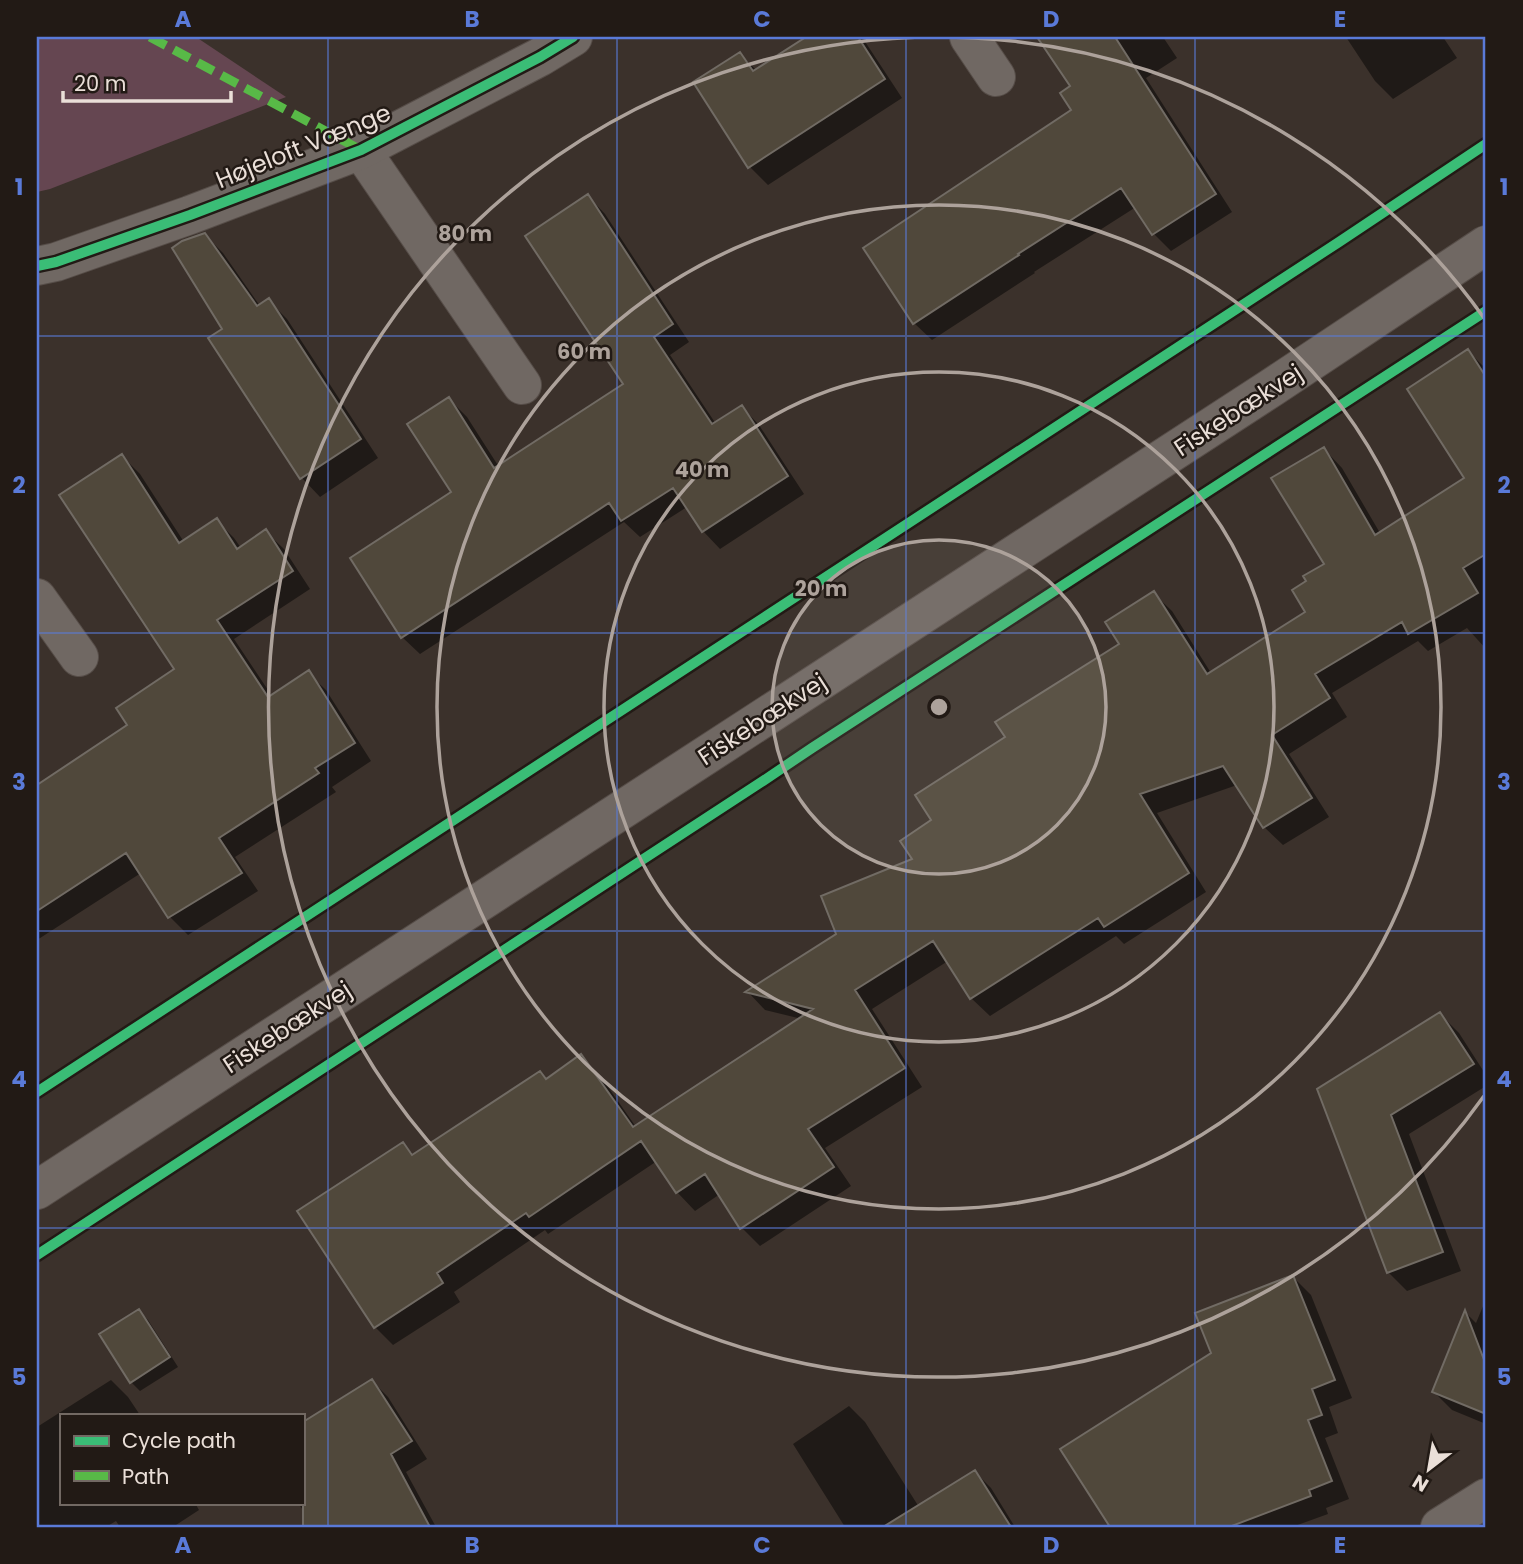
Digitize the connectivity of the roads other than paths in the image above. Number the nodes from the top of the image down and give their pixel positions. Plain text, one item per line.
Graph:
1 (573, 37) edge
2 (969, 37) edge
3 (996, 77) dead end
4 (361, 150) junction
5 (1486, 246) edge
6 (37, 267) edge
7 (522, 385) dead end
8 (37, 598) edge
9 (79, 657) dead end
10 (37, 1190) edge
11 (1486, 1498) edge
12 (1440, 1527) edge

1 - 4 street, Højeloft Vænge
2 - 3 street
4 - 6 street, Højeloft Vænge
4 - 7 street, Højeloft Vænge
5 - 10 street, Fiskebækvej
8 - 9 street
11 - 12 street

